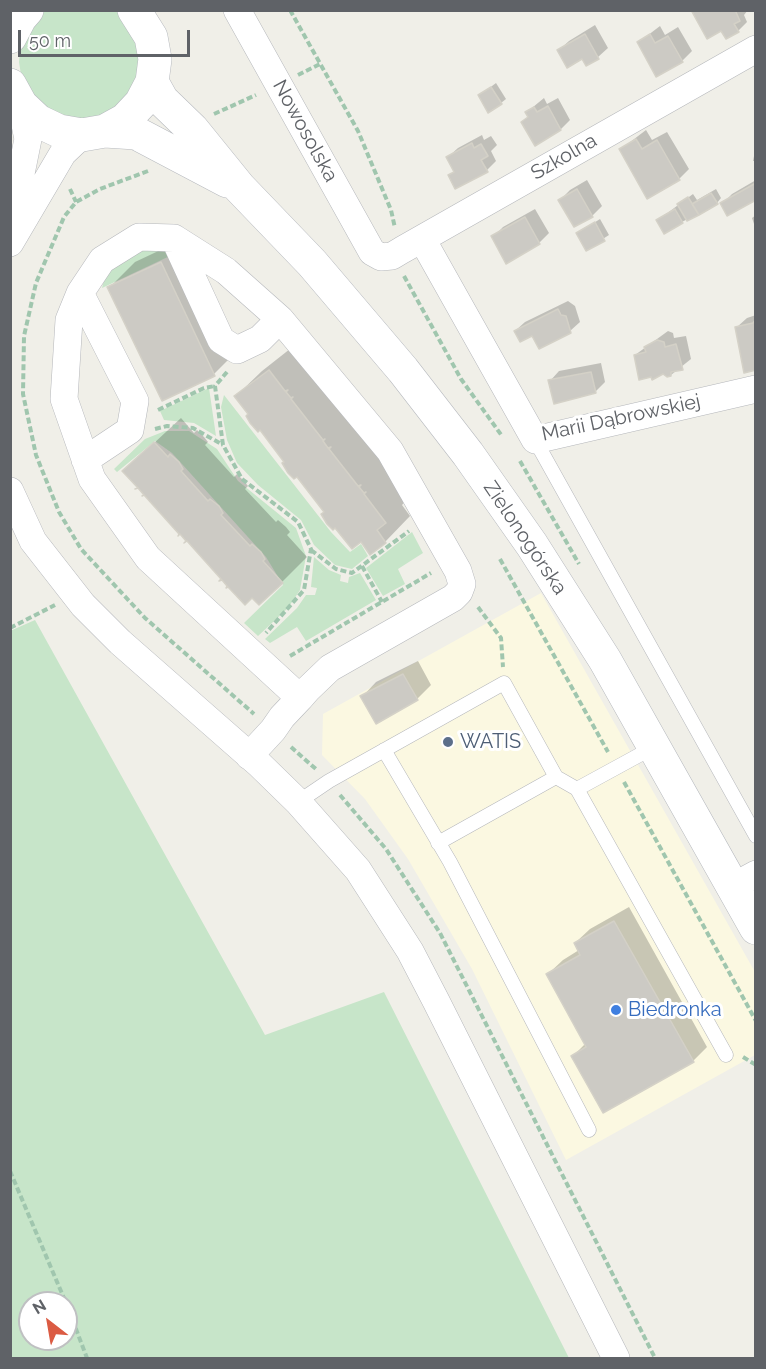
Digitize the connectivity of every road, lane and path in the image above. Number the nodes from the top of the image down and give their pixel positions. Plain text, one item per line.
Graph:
1 (27, 10) edge
2 (237, 10) edge
3 (138, 12) edge
4 (10, 37) edge
5 (756, 49) edge
6 (152, 82) junction
7 (16, 95) edge
8 (93, 133) junction
9 (239, 187) junction
10 (10, 228) edge
11 (174, 238) junction
12 (422, 239) junction
13 (10, 243) edge
14 (372, 252) joint
15 (80, 293) junction
16 (280, 319) junction
17 (230, 368) dead end
18 (215, 386) junction
19 (756, 389) edge
20 (154, 416) dead end
21 (145, 431) dead end
22 (535, 440) junction
23 (223, 445) junction
24 (85, 460) junction
25 (10, 491) edge
26 (428, 517) junction
27 (311, 549) junction
28 (500, 559) dead end
29 (362, 566) junction
30 (436, 570) dead end
31 (459, 592) junction
32 (73, 594) junction
33 (382, 602) junction
34 (10, 628) edge
35 (248, 651) junction
36 (282, 660) dead end
37 (504, 683) junction
38 (300, 699) junction
39 (654, 747) junction
40 (384, 750) junction
41 (249, 756) junction
42 (616, 767) junction
43 (556, 777) junction
44 (578, 789) junction
45 (298, 802) junction
46 (756, 836) edge
47 (438, 843) junction
48 (744, 880) edge
49 (756, 928) edge
50 (756, 1021) edge
51 (726, 1055) dead end
52 (589, 1130) dead end
53 (10, 1171) edge
54 (61, 1291) edge
55 (78, 1335) edge
56 (87, 1359) edge
57 (616, 1359) edge

1 - 4 street
2 - 14 street, Nowosolska
3 - 6 street
5 - 12 street, Szkolna
6 - 8 street
6 - 9 street, Zielonogórska
7 - 8 street, Zielonogórska
7 - 10 street
8 - 9 street, Zielonogórska
8 - 13 street
9 - 39 street, Zielonogórska
11 - 15 street
11 - 16 street
11 - 16 street
12 - 14 street, Szkolna
12 - 22 street, Marii Dąbrowskiej
15 - 24 street
15 - 24 street
16 - 26 street
17 - 18 path
18 - 20 path
18 - 23 path
19 - 22 street, Marii Dąbrowskiej
21 - 23 path
22 - 46 lane
23 - 27 path
24 - 35 street
25 - 32 street
26 - 29 path
26 - 31 street
27 - 29 path
27 - 35 path
28 - 42 path
29 - 33 path
30 - 33 path
31 - 37 path
31 - 38 street
32 - 34 path
32 - 41 street
33 - 36 path
35 - 38 street
37 - 40 lane
37 - 43 lane
38 - 41 street
39 - 42 lane
39 - 48 street, Zielonogórska
40 - 45 lane
40 - 47 lane
41 - 45 street
42 - 44 lane
42 - 50 path
43 - 44 lane
43 - 47 lane
44 - 51 lane
45 - 57 street
47 - 52 lane
48 - 49 street, Zielonogórska
53 - 54 path
55 - 56 path

